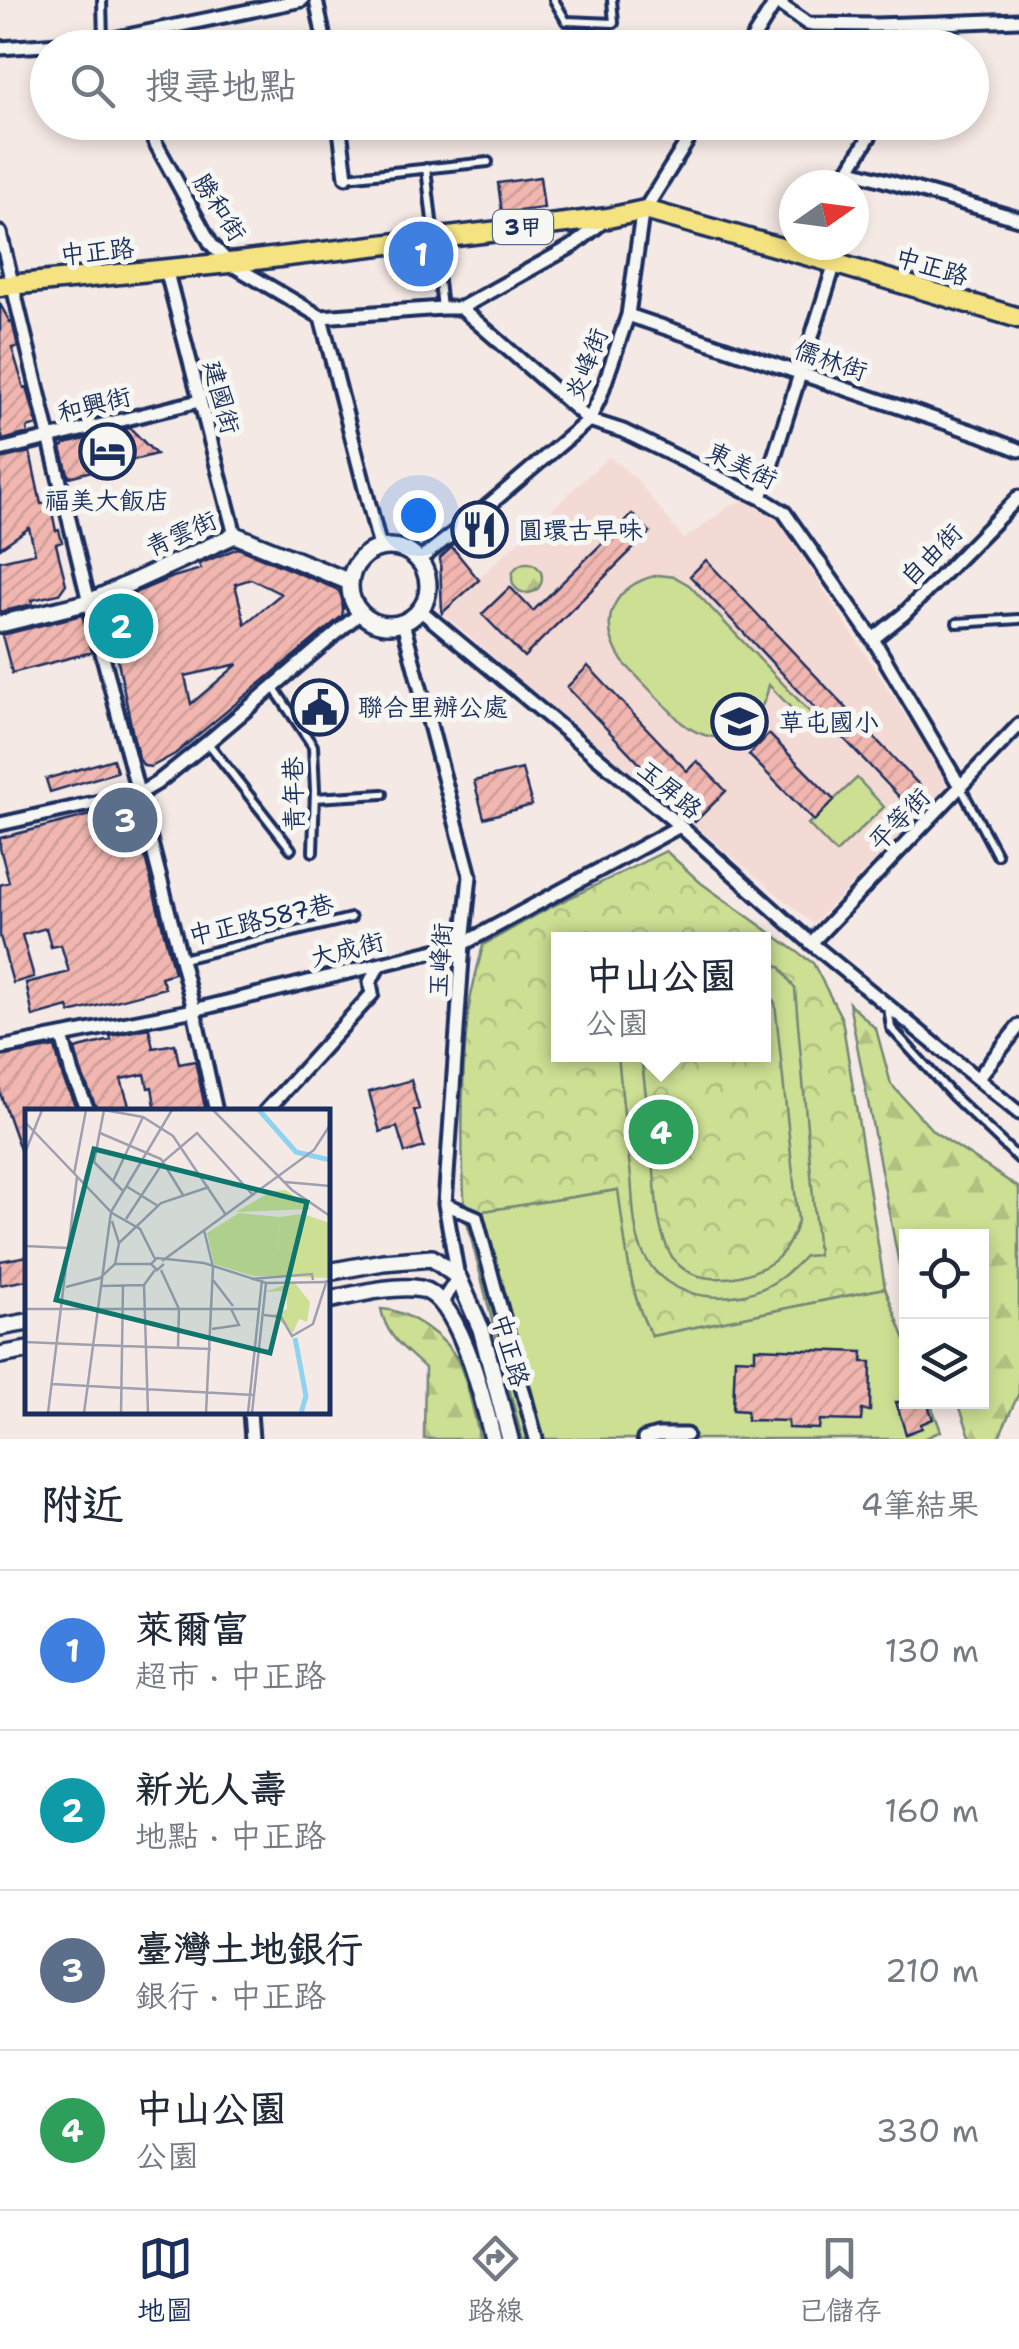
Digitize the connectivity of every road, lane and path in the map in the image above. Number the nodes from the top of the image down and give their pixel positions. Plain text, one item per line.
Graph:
1 (102, 0) edge
2 (302, 0) edge
3 (316, 0) edge
4 (554, 0) edge
5 (612, 0) edge
6 (776, 1) edge
7 (1019, 20) edge
8 (939, 23) junction
9 (104, 30) edge
10 (168, 30) edge
11 (322, 30) edge
12 (758, 30) edge
13 (935, 30) edge
14 (30, 47) edge
15 (0, 48) edge
16 (154, 140) edge
17 (342, 140) edge
18 (688, 140) edge
19 (867, 140) edge
20 (488, 162) dead end
21 (426, 168) junction
22 (848, 170) edge
23 (869, 176) edge
24 (346, 177) joint
25 (645, 210) junction
26 (608, 218) junction
27 (1019, 219) edge
28 (0, 233) edge
29 (434, 238) junction
30 (779, 244) edge
31 (826, 260) edge
32 (229, 262) junction
33 (835, 264) junction
34 (166, 269) junction
35 (7, 285) edge
36 (442, 308) junction
37 (462, 308) junction
38 (628, 316) junction
39 (322, 318) junction
40 (1019, 318) edge
41 (802, 374) junction
42 (199, 401) junction
43 (588, 420) junction
44 (49, 438) junction
45 (0, 450) edge
46 (1019, 450) edge
47 (1019, 497) edge
48 (761, 498) junction
49 (235, 535) junction
50 (380, 547) junction
51 (419, 560) junction
52 (350, 582) junction
53 (89, 602) junction
54 (420, 610) junction
55 (360, 613) junction
56 (1019, 619) edge
57 (403, 623) junction
58 (957, 623) dead end
59 (0, 624) edge
60 (873, 639) junction
61 (273, 687) junction
62 (1019, 725) edge
63 (208, 742) junction
64 (961, 788) junction
65 (140, 793) junction
66 (383, 794) dead end
67 (315, 798) junction
68 (0, 824) edge
69 (680, 826) junction
70 (291, 848) dead end
71 (313, 852) dead end
72 (997, 856) dead end
73 (351, 918) dead end
74 (811, 942) junction
75 (463, 944) junction
76 (180, 959) junction
77 (379, 965) junction
78 (888, 1006) junction
79 (194, 1010) junction
80 (1019, 1026) edge
81 (62, 1036) junction
82 (0, 1048) edge
83 (978, 1078) junction
84 (88, 1109) edge
85 (215, 1109) edge
86 (268, 1109) edge
87 (1019, 1113) edge
88 (1019, 1160) edge
89 (445, 1204) junction
90 (330, 1272) edge
91 (458, 1277) junction
92 (330, 1300) edge
93 (442, 1302) junction
94 (25, 1323) edge
95 (0, 1327) edge
96 (25, 1351) edge
97 (0, 1355) edge
98 (250, 1414) edge
99 (686, 1435) dead end
100 (252, 1439) edge
101 (493, 1439) edge
102 (510, 1439) edge
103 (536, 1439) edge
104 (644, 1439) edge

1 - 9 lane
2 - 10 street
3 - 11 street
4 - 5 lane
6 - 8 street
6 - 12 street
7 - 8 street
8 - 13 street
14 - 15 street
16 - 32 street, 勝和街
17 - 24 street
18 - 25 street, 炎峰街
19 - 22 street
20 - 21 lane
21 - 24 lane
21 - 29 lane
23 - 27 street
25 - 26 main road, 中正路 / 3甲
25 - 30 main road, 中正路 / 3甲
25 - 38 street, 炎峰街
26 - 29 main road, 中正路 / 3甲
26 - 37 street
28 - 35 street
29 - 32 main road, 中正路 / 3甲
29 - 36 lane
31 - 33 main road, 中正路 / 3甲
32 - 34 main road, 中正路 / 3甲
32 - 39 street
33 - 40 main road, 中正路 / 3甲
33 - 41 street
34 - 35 main road, 中正路 / 3甲
34 - 42 street, 建國街
35 - 44 street
36 - 37 street
36 - 39 street
37 - 43 street, 東美街
38 - 41 street, 儒林街
38 - 43 street, 炎峰街
39 - 50 street
41 - 46 street, 儒林街
41 - 48 street
42 - 44 street, 和興街
42 - 49 street, 建國街
43 - 48 street, 東美街
43 - 51 street, 炎峰街
44 - 45 street, 和興街
44 - 53 street
47 - 60 street, 自由街
48 - 60 street, 東美街
49 - 52 street, 青雲街
49 - 53 street, 青雲街
50 - 51 street
50 - 52 street
51 - 54 street
52 - 55 street
53 - 59 street, 青雲街
53 - 65 street
54 - 57 street
54 - 69 street, 玉屏路
55 - 57 street
55 - 61 street
56 - 58 lane
57 - 75 street, 玉峰街
60 - 64 street, 東美街
61 - 63 street
61 - 67 lane, 青年巷
62 - 64 street, 平等街
63 - 65 street
63 - 70 lane
64 - 72 lane
64 - 74 street, 平等街
65 - 68 street
65 - 76 street
66 - 67 lane
67 - 71 lane, 青年巷
69 - 74 street, 玉屏路
69 - 75 street, 大成街
73 - 76 lane, 中正路587巷
74 - 78 street, 玉屏路
75 - 77 street, 大成街
75 - 89 street, 玉峰街
76 - 79 street
77 - 79 street, 大成街
77 - 86 street
78 - 83 street, 玉屏路
78 - 88 lane, 玉屏路
79 - 81 street, 大成街
79 - 85 street
80 - 83 street
81 - 82 street, 大成街
81 - 84 street
83 - 87 street, 玉屏路
89 - 91 street, 玉峰街
89 - 103 street
90 - 91 street
91 - 93 street
91 - 102 street, 中正路
92 - 93 street
93 - 101 street, 中正路
94 - 95 street
96 - 97 street
98 - 100 street
99 - 104 street

